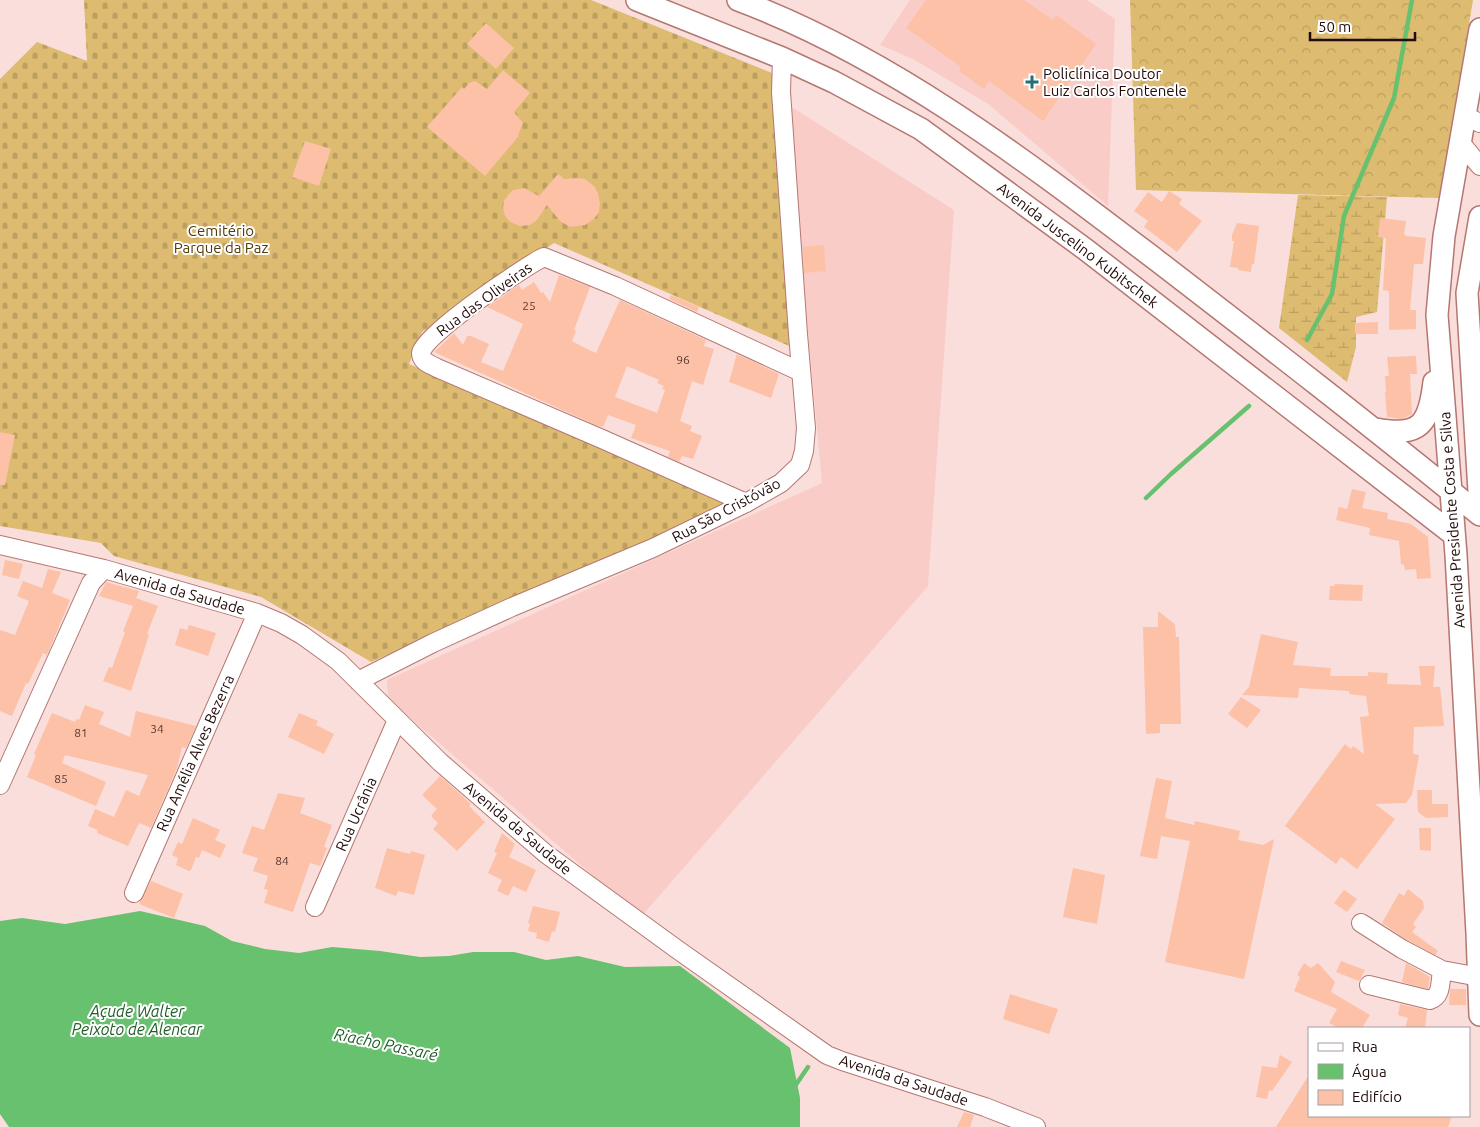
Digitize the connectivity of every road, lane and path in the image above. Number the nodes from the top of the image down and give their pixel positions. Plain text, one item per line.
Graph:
1 (637, 0) edge
2 (738, 0) edge
3 (763, 5) edge
4 (1480, 29) edge
5 (850, 52) junction
6 (782, 58) junction
7 (834, 82) junction
8 (1472, 120) edge
9 (1460, 142) junction
10 (1480, 166) edge
11 (1480, 217) edge
12 (1437, 315) junction
13 (801, 372) junction
14 (1376, 429) junction
15 (1452, 492) junction
16 (746, 503) junction
17 (1480, 508) edge
18 (1480, 516) edge
19 (1454, 535) junction
20 (0, 545) edge
21 (95, 573) junction
22 (257, 613) junction
23 (358, 681) junction
24 (397, 720) junction
25 (0, 785) edge
26 (134, 893) dead end
27 (315, 907) dead end
28 (1361, 923) dead end
29 (1442, 970) junction
30 (1479, 977) edge
31 (1369, 985) dead end
32 (1480, 1015) edge
33 (1036, 1127) edge

1 - 6 main road, Avenida Juscelino Kubitschek
2 - 3 main road
3 - 5 main road
4 - 8 main road, Avenida Presidente Costa e Silva
5 - 7 main road
5 - 14 main road
6 - 7 main road, Avenida Juscelino Kubitschek
6 - 13 street, Rua São Cristóvão
7 - 19 main road, Avenida Juscelino Kubitschek
8 - 9 main road, Avenida Presidente Costa e Silva
9 - 10 street
9 - 12 main road, Avenida Presidente Costa e Silva
11 - 17 main road, Avenida Presidente Costa e Silva
12 - 14 main road
12 - 15 main road, Avenida Presidente Costa e Silva
13 - 16 street, Rua São Cristóvão
13 - 16 street, Rua das Oliveiras
14 - 15 main road
15 - 18 main road
15 - 19 main road, Avenida Presidente Costa e Silva
16 - 23 street, Rua São Cristóvão
18 - 19 main road
19 - 30 main road, Avenida Presidente Costa e Silva
20 - 21 street, Avenida da Saudade
21 - 22 street, Avenida da Saudade
21 - 25 street
22 - 23 street, Avenida da Saudade
22 - 26 street, Rua Amélia Alves Bezerra
23 - 24 street, Avenida da Saudade
24 - 27 street, Rua Ucrânia
24 - 33 street, Avenida da Saudade
28 - 29 street
29 - 30 street
29 - 31 street
30 - 32 main road, Avenida Presidente Costa e Silva

